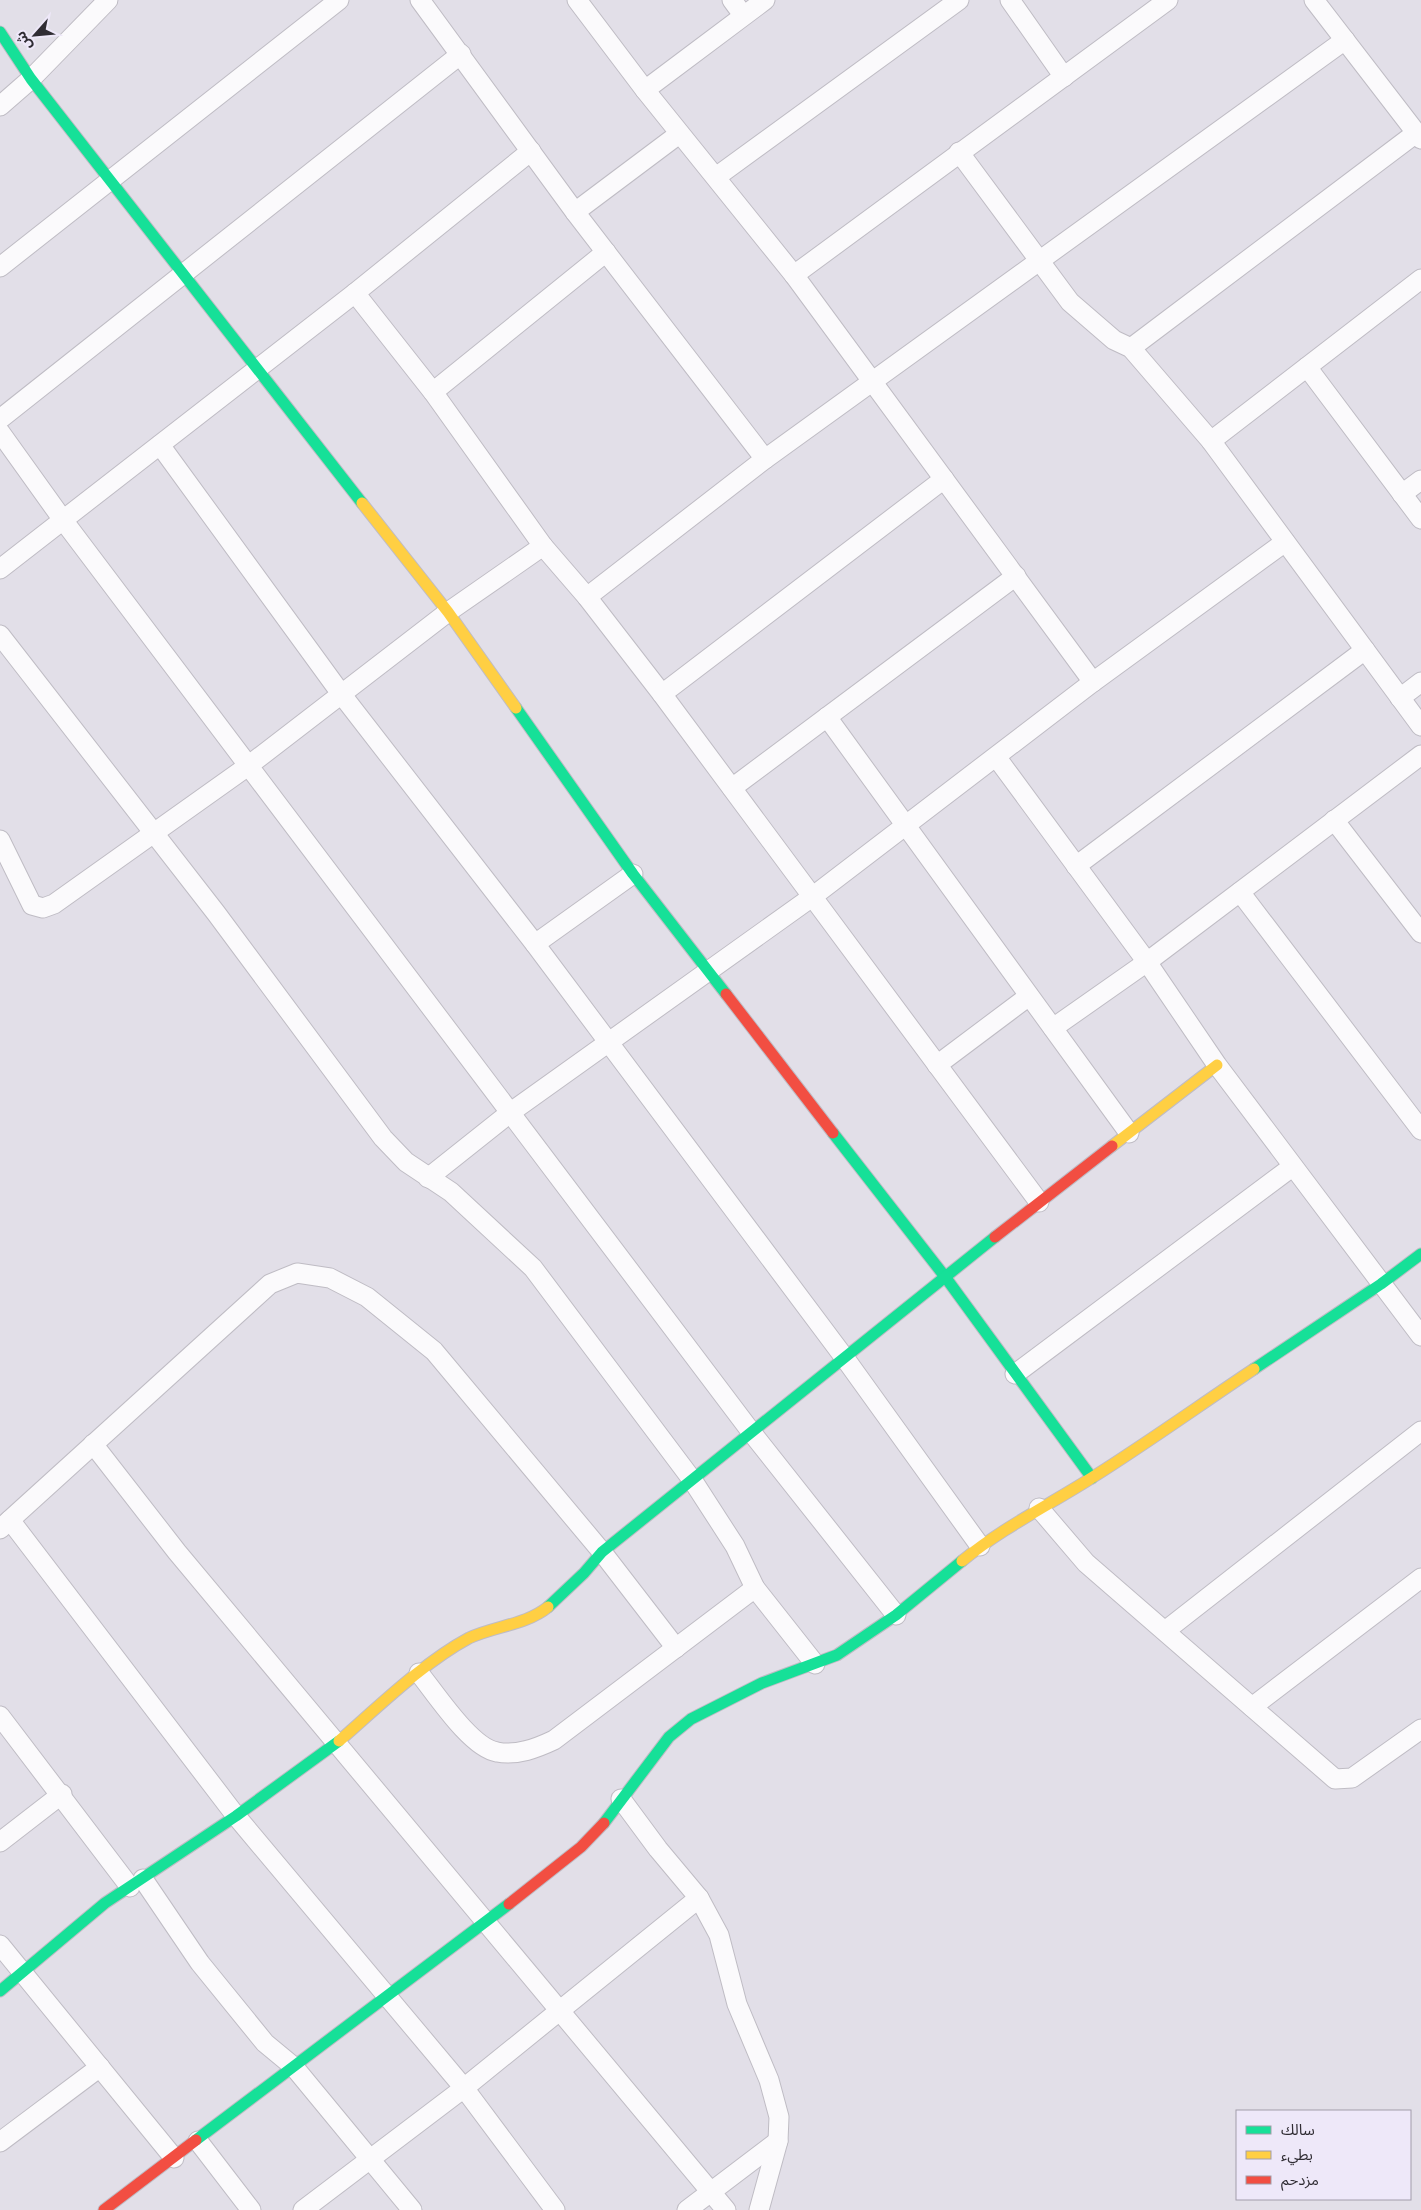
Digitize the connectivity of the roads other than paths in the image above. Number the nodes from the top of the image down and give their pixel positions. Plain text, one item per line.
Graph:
1 (108, 0) edge
2 (340, 0) edge
3 (420, 0) edge
4 (577, 0) edge
5 (732, 0) edge
6 (765, 0) edge
7 (959, 0) edge
8 (1010, 0) edge
9 (1314, 0) edge
10 (1166, 1) edge
11 (743, 15) junction
12 (0, 32) edge
13 (1345, 40) junction
14 (461, 54) junction
15 (1064, 76) junction
16 (31, 79) junction
17 (645, 90) junction
18 (0, 106) edge
19 (680, 134) junction
20 (1419, 136) edge
21 (531, 151) junction
22 (959, 152) junction
23 (716, 177) junction
24 (112, 180) junction
25 (575, 212) junction
26 (606, 252) junction
27 (1040, 260) junction
28 (0, 267) edge
29 (185, 274) junction
30 (794, 275) junction
31 (1421, 279) edge
32 (355, 293) junction
33 (1131, 348) junction
34 (1307, 367) junction
35 (259, 368) junction
36 (873, 382) junction
37 (433, 392) junction
38 (0, 419) edge
39 (0, 432) edge
40 (1211, 441) junction
41 (160, 445) junction
42 (765, 459) junction
43 (944, 479) junction
44 (1421, 480) edge
45 (1402, 494) junction
46 (1421, 519) edge
47 (63, 520) junction
48 (1285, 542) junction
49 (543, 546) junction
50 (0, 569) edge
51 (1016, 576) junction
52 (587, 598) junction
53 (448, 612) junction
54 (0, 635) edge
55 (1365, 650) junction
56 (1093, 682) junction
57 (1421, 682) edge
58 (662, 694) junction
59 (342, 696) junction
60 (1400, 698) junction
61 (827, 717) junction
62 (1421, 726) edge
63 (1421, 755) edge
64 (997, 758) junction
65 (248, 766) junction
66 (732, 788) junction
67 (1334, 820) junction
68 (905, 827) junction
69 (155, 834) junction
70 (0, 840) edge
71 (1076, 866) junction
72 (633, 874) junction
73 (1240, 892) junction
74 (812, 897) junction
75 (1421, 933) edge
76 (535, 944) junction
77 (1147, 962) junction
78 (708, 971) junction
79 (1029, 996) junction
80 (1053, 1028) junction
81 (608, 1043) junction
82 (937, 1065) junction
83 (1217, 1065) junction
84 (511, 1112) junction
85 (1421, 1130) edge
86 (1129, 1133) junction
87 (1292, 1167) junction
88 (428, 1178) junction
89 (1039, 1202) junction
90 (1421, 1254) edge
91 (946, 1278) junction
92 (1381, 1284) junction
93 (1421, 1336) edge
94 (844, 1357) junction
95 (1015, 1374) junction
96 (1421, 1431) edge
97 (752, 1433) junction
98 (93, 1444) junction
99 (1092, 1478) junction
100 (693, 1480) junction
101 (1039, 1508) junction
102 (5, 1524) edge
103 (980, 1546) junction
104 (602, 1552) junction
105 (1421, 1578) edge
106 (755, 1588) junction
107 (896, 1614) junction
108 (1165, 1631) junction
109 (676, 1648) junction
110 (815, 1664) junction
111 (419, 1673) junction
112 (1252, 1707) junction
113 (0, 1716) edge
114 (1421, 1728) edge
115 (336, 1743) junction
116 (62, 1794) junction
117 (621, 1800) junction
118 (236, 1816) junction
119 (0, 1842) edge
120 (137, 1883) junction
121 (699, 1898) junction
122 (486, 1922) junction
123 (0, 1945) edge
124 (22, 1972) junction
125 (0, 1991) edge
126 (387, 1995) junction
127 (559, 2012) junction
128 (100, 2067) junction
129 (294, 2067) junction
130 (464, 2088) junction
131 (198, 2141) junction
132 (778, 2141) junction
133 (0, 2142) edge
134 (174, 2158) junction
135 (371, 2159) junction
136 (710, 2192) junction
137 (104, 2210) edge
138 (251, 2210) edge
139 (303, 2210) edge
140 (412, 2210) edge
141 (555, 2210) edge
142 (687, 2210) edge
143 (726, 2210) edge
144 (759, 2210) edge

1 - 16 street
2 - 24 street
3 - 14 street
4 - 17 street
5 - 11 street
6 - 11 street
7 - 23 street
8 - 15 street
9 - 13 street
10 - 15 street
11 - 17 street
12 - 16 street
13 - 20 street
13 - 27 street
14 - 21 street
14 - 29 street
15 - 22 street
16 - 18 street
16 - 24 street
17 - 19 street
19 - 23 street
19 - 25 street
20 - 33 street
21 - 25 street
21 - 32 street
22 - 27 street
22 - 30 street
23 - 30 street
24 - 28 street
24 - 29 street
25 - 26 street
26 - 37 street
26 - 42 street
27 - 33 street
27 - 36 street
29 - 35 street
29 - 38 street
30 - 36 street
31 - 34 street
32 - 35 street
32 - 37 street
33 - 40 street
34 - 40 street
34 - 45 street
35 - 41 street
35 - 53 street
36 - 42 street
36 - 43 street
37 - 49 street
39 - 47 street
40 - 48 street
41 - 47 street
41 - 59 street
42 - 52 street
43 - 51 street
43 - 58 street
44 - 45 street
45 - 46 street
47 - 50 street
47 - 65 street
48 - 55 street
48 - 56 street
49 - 52 street
49 - 53 street
51 - 56 street
51 - 61 street
52 - 58 street
53 - 59 street
53 - 72 street
54 - 69 street
55 - 60 street
55 - 71 street
56 - 64 street
57 - 60 street
58 - 66 street
59 - 65 street
59 - 76 street
60 - 62 street
61 - 66 street
61 - 68 street
63 - 67 street
64 - 68 street
64 - 71 street
65 - 69 street
65 - 84 street
66 - 74 street
67 - 73 street
67 - 75 street
68 - 74 street
68 - 79 street
69 - 70 street
69 - 88 street
71 - 77 street
72 - 76 street
72 - 78 street
73 - 77 street
73 - 85 street
74 - 78 street
74 - 82 street
76 - 81 street
77 - 80 street
77 - 83 street
78 - 81 street
78 - 91 street
79 - 80 street
79 - 82 street
80 - 86 street
81 - 84 street
81 - 94 street
82 - 89 street
83 - 86 street
83 - 87 street
84 - 88 street
84 - 97 street
86 - 89 street
87 - 92 street
87 - 95 street
88 - 100 street
89 - 91 street
90 - 92 street
91 - 94 street
91 - 95 street
92 - 93 street
92 - 99 street
94 - 97 street
94 - 103 street
95 - 99 street
96 - 108 street
97 - 100 street
97 - 107 street
98 - 102 street
98 - 104 street
98 - 115 street
99 - 101 street
100 - 104 street
100 - 106 street
101 - 103 street
101 - 108 street
102 - 118 street
103 - 107 street
104 - 109 street
104 - 111 street
105 - 112 street
106 - 109 street
106 - 110 street
107 - 110 street
108 - 112 street
109 - 111 street
110 - 117 street
111 - 115 street
112 - 114 street
113 - 116 street
115 - 118 street
115 - 122 street
116 - 119 street
116 - 120 street
117 - 121 street
117 - 122 street
118 - 120 street
118 - 126 street
120 - 124 street
120 - 129 street
121 - 127 street
121 - 132 street
122 - 126 street
122 - 127 street
123 - 124 street
124 - 125 street
124 - 128 street
126 - 129 street
126 - 130 street
127 - 130 street
127 - 136 street
128 - 133 street
128 - 134 street
129 - 131 street
129 - 135 street
130 - 135 street
130 - 141 street
131 - 134 street
131 - 138 street
132 - 136 street
132 - 144 street
134 - 137 street
135 - 139 street
135 - 140 street
136 - 142 street
136 - 143 street

